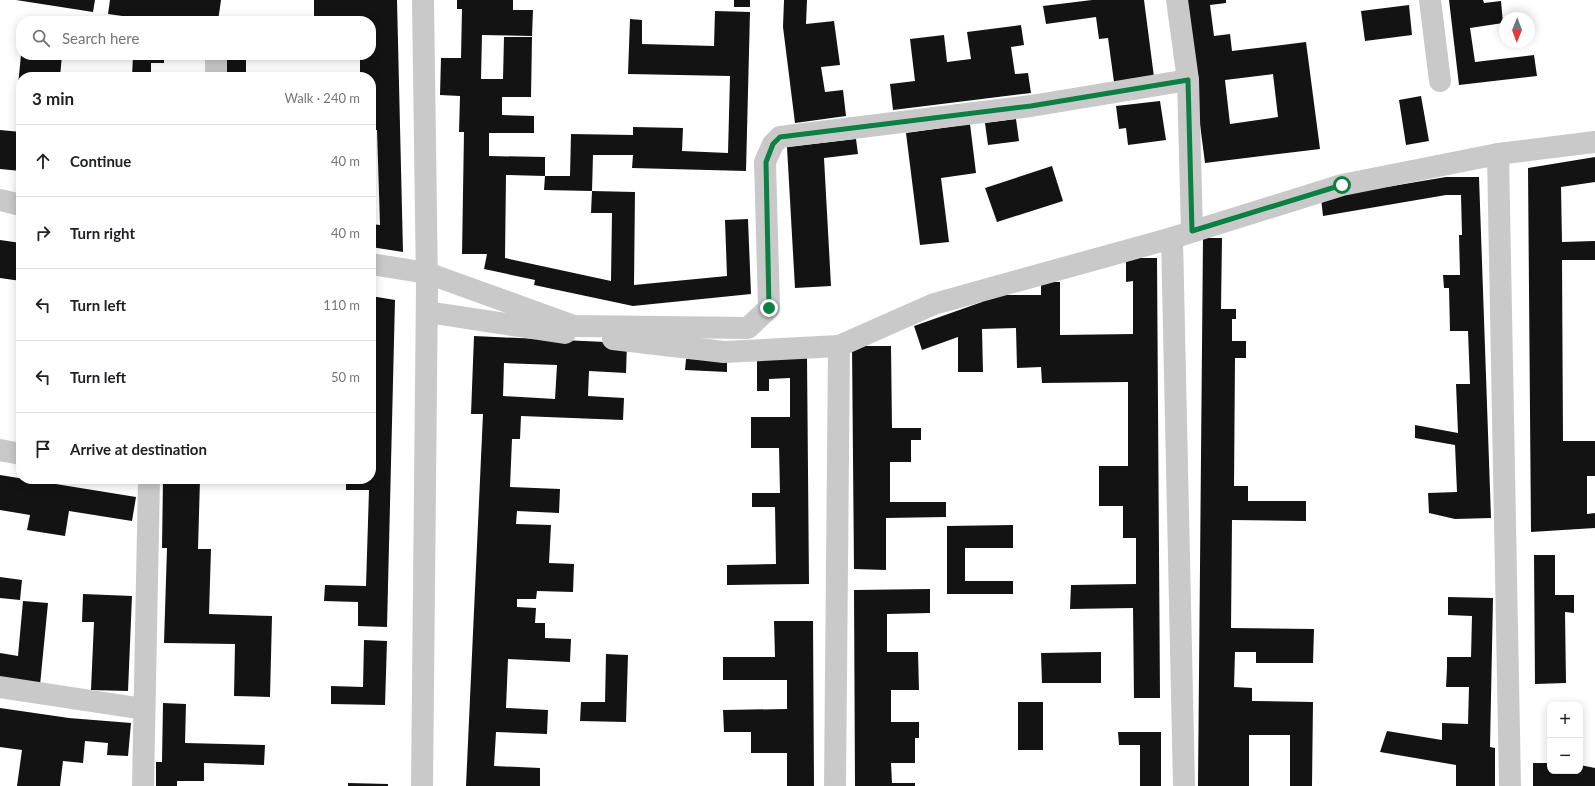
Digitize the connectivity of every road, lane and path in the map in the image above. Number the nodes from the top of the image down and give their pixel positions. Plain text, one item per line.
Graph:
1 (423, 0) edge
2 (1177, 0) edge
3 (1430, 0) edge
4 (216, 60) edge
5 (216, 72) edge
6 (1188, 80) junction
7 (1440, 81) dead end
8 (1595, 142) edge
9 (1498, 154) junction
10 (0, 200) edge
11 (16, 204) edge
12 (1192, 231) junction
13 (1172, 238) junction
14 (376, 265) edge
15 (427, 273) junction
16 (427, 312) junction
17 (839, 346) junction
18 (0, 450) edge
19 (16, 453) edge
20 (149, 484) edge
21 (0, 686) edge
22 (144, 709) junction
23 (143, 786) edge
24 (422, 786) edge
25 (835, 786) edge
26 (1184, 786) edge
27 (1510, 786) edge

1 - 15 street
2 - 6 street
3 - 7 street
4 - 5 street
6 - 12 street
6 - 15 street
8 - 9 street
9 - 12 street
9 - 27 street
10 - 11 street
12 - 13 street
13 - 17 street
13 - 26 street
14 - 15 street
15 - 16 street
16 - 17 street
16 - 24 street
17 - 25 street
18 - 19 street
20 - 22 street
21 - 22 street
22 - 23 street

